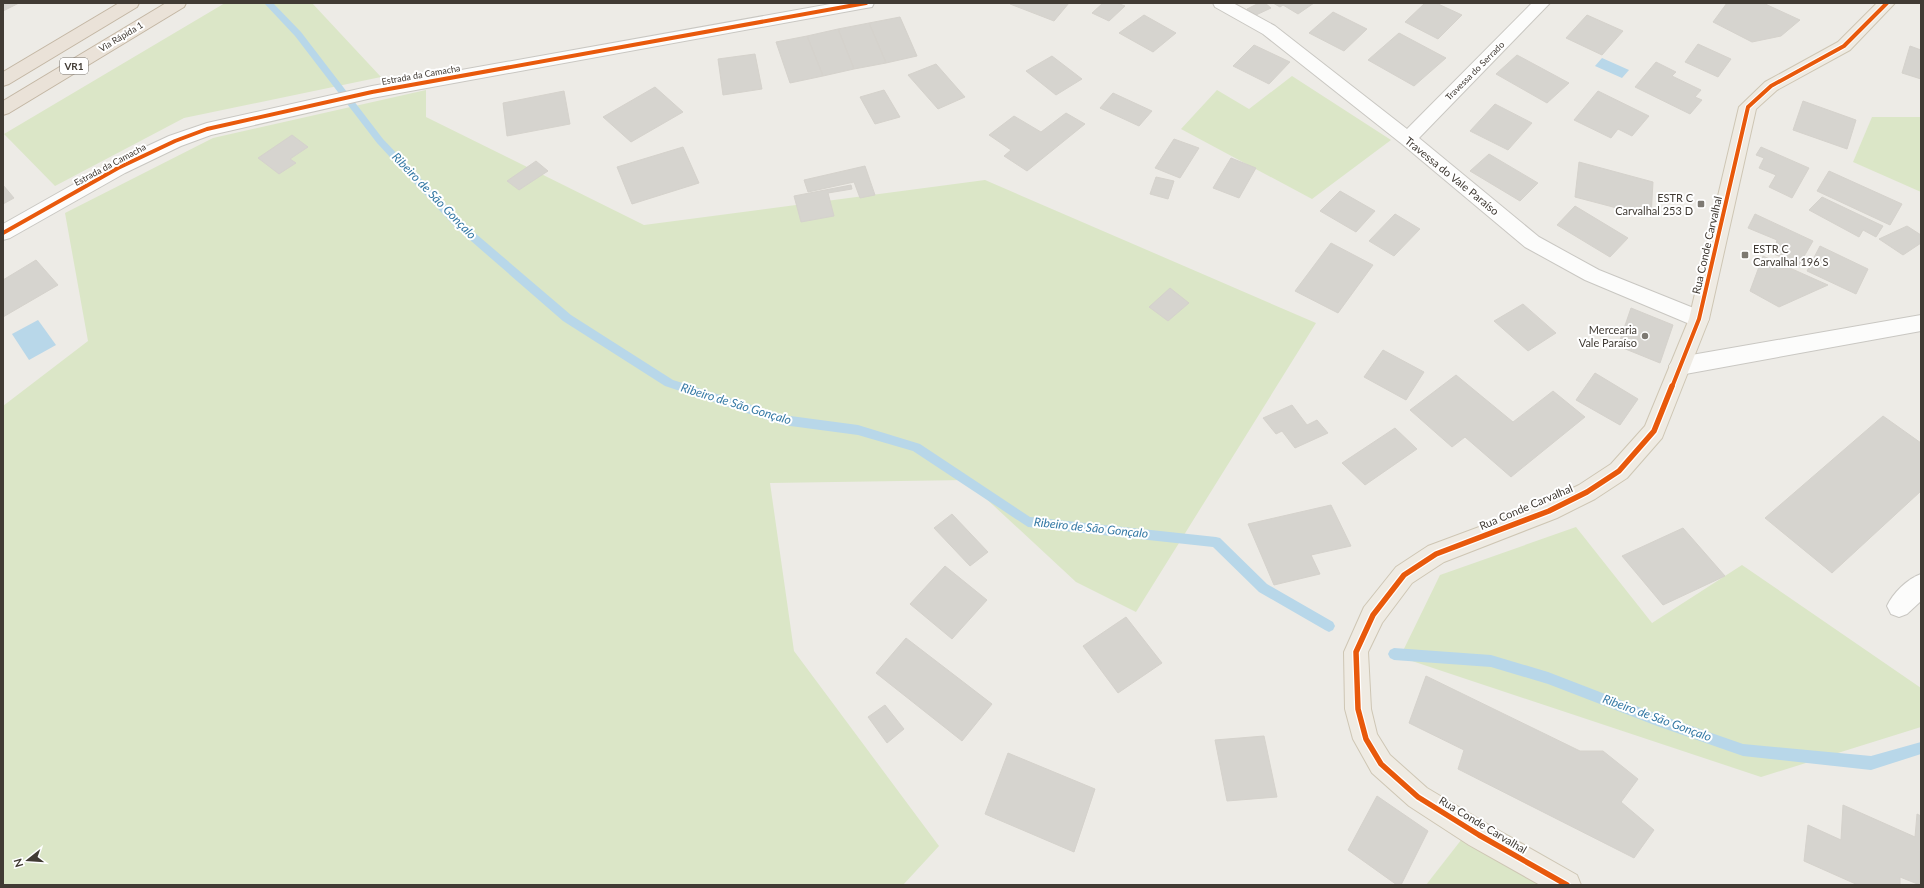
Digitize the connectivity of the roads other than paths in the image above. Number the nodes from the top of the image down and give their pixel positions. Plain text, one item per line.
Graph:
1 (178, 3) edge
2 (866, 3) edge
3 (1221, 3) edge
4 (1542, 3) edge
5 (1887, 3) edge
6 (129, 4) edge
7 (3, 80) edge
8 (3, 109) edge
9 (1408, 139) junction
10 (3, 233) edge
11 (1700, 319) junction
12 (1921, 323) edge
13 (1680, 366) junction
14 (1921, 585) edge
15 (1899, 606) dead end
16 (1567, 885) edge

1 - 8 highway, Via Rápida 1 / VR1
2 - 10 street, Estrada da Camacha
3 - 9 street, Travessa do Vale Paraíso
4 - 9 street, Travessa do Serrado
5 - 11 main road, Rua Conde Carvalhal
6 - 7 highway, VR1
9 - 11 street, Travessa do Vale Paraíso
11 - 13 main road, Rua Conde Carvalhal
12 - 13 street
13 - 16 main road, Rua Conde Carvalhal
14 - 15 street

